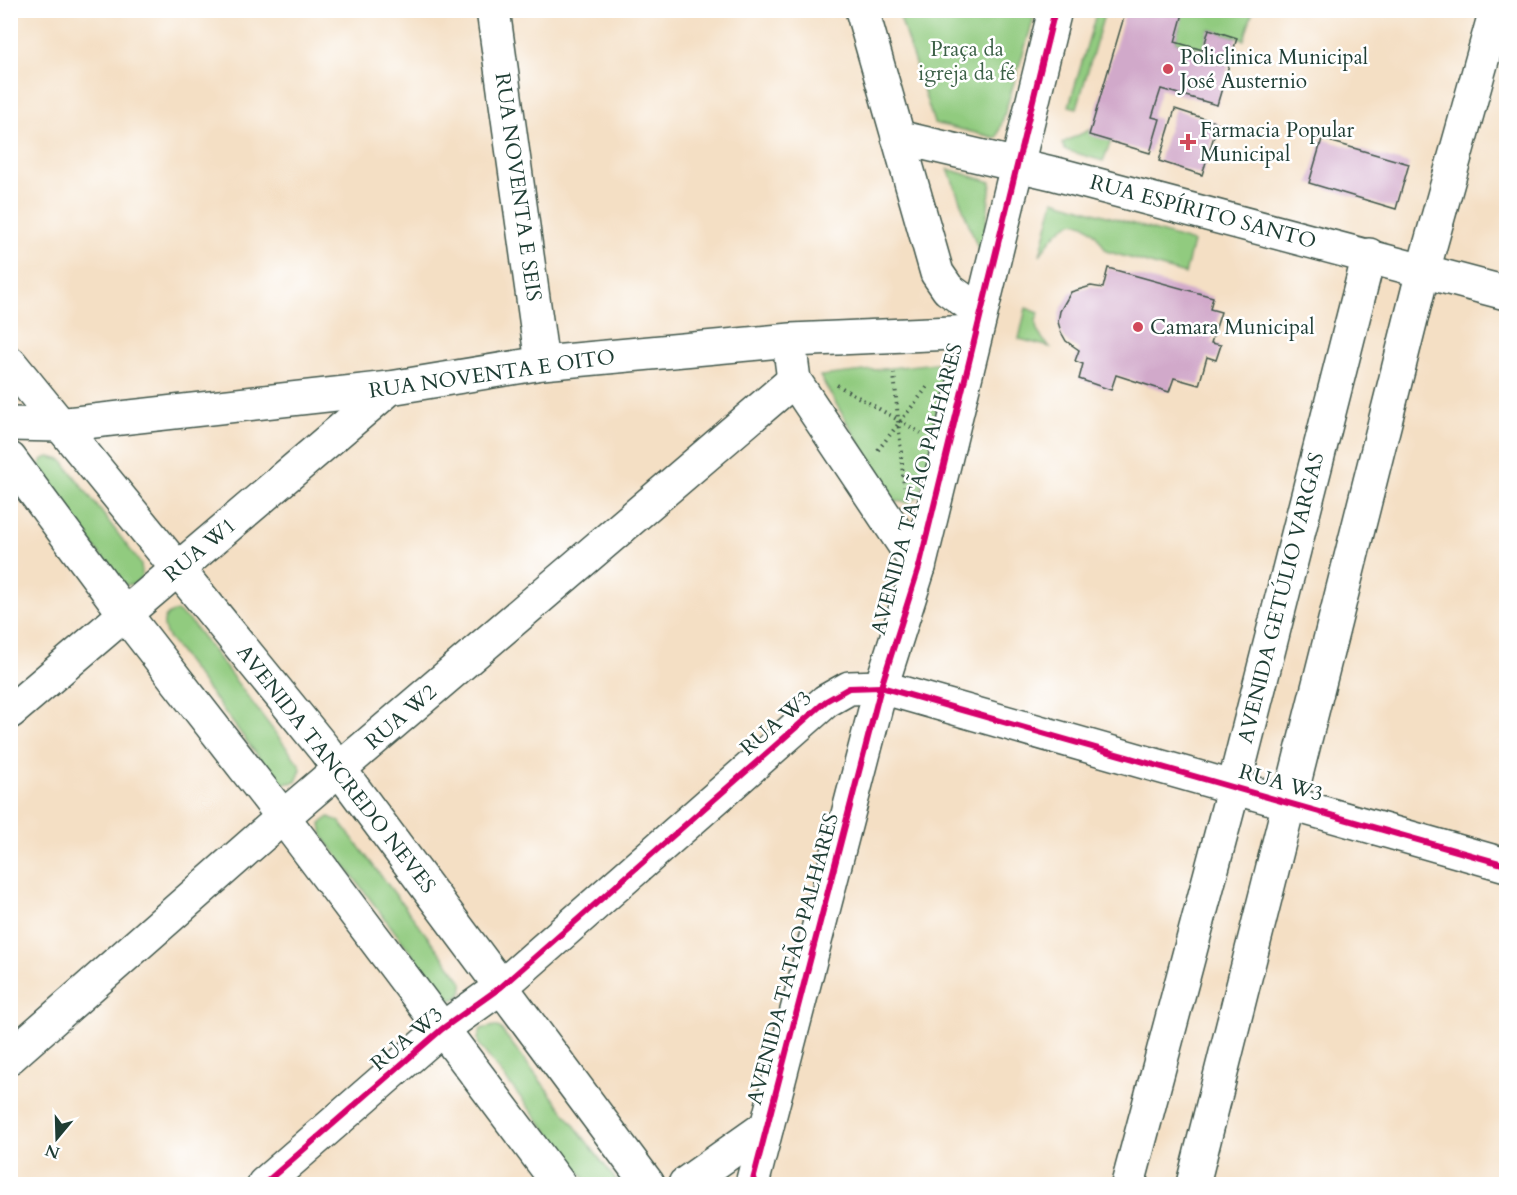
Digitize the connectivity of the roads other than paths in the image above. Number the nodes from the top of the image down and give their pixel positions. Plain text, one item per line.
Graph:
1 (494, 10) edge
2 (862, 10) edge
3 (1055, 10) edge
4 (1496, 10) edge
5 (898, 137) junction
6 (1017, 165) junction
7 (1369, 255) junction
8 (1423, 271) junction
9 (1506, 293) edge
10 (977, 322) junction
11 (791, 340) junction
12 (10, 363) edge
13 (542, 363) junction
14 (794, 380) junction
15 (390, 388) junction
16 (10, 424) edge
17 (58, 424) junction
18 (10, 459) edge
19 (919, 567) junction
20 (179, 568) junction
21 (125, 615) junction
22 (881, 687) junction
23 (10, 712) edge
24 (340, 769) junction
25 (1234, 786) junction
26 (1291, 803) junction
27 (283, 817) junction
28 (1506, 865) edge
29 (501, 987) junction
30 (442, 1029) junction
31 (10, 1057) edge
32 (767, 1126) junction
33 (264, 1185) edge
34 (559, 1185) edge
35 (648, 1185) edge
36 (685, 1185) edge
37 (752, 1185) edge
38 (1128, 1185) edge
39 (1193, 1185) edge

1 - 13 street, RUA NOVENTA E SEIS
2 - 5 street
3 - 6 street, AVENIDA TATÃO PALHARES
4 - 8 street
5 - 6 street, RUA ESPÍRITO SANTO
5 - 10 street
6 - 7 street, RUA ESPÍRITO SANTO
6 - 10 street, AVENIDA TATÃO PALHARES
7 - 8 street, RUA ESPÍRITO SANTO
7 - 25 street, AVENIDA GETÚLIO VARGAS
8 - 9 street, RUA ESPÍRITO SANTO
8 - 26 street
10 - 11 street, RUA NOVENTA E OITO
10 - 19 street, AVENIDA TATÃO PALHARES
11 - 13 street, RUA NOVENTA E OITO
11 - 14 street
12 - 17 street, AVENIDA TANCREDO NEVES
13 - 15 street, RUA NOVENTA E OITO
14 - 19 street
14 - 24 street, RUA W2
15 - 17 street, RUA NOVENTA E OITO
15 - 20 street, RUA W1
16 - 17 street, RUA NOVENTA E OITO
17 - 20 street, AVENIDA TANCREDO NEVES
18 - 21 street
19 - 22 street, AVENIDA TATÃO PALHARES
20 - 21 street, RUA W1
20 - 24 street, AVENIDA TANCREDO NEVES
21 - 23 street, RUA W1
21 - 27 street
22 - 25 street, RUA W3
22 - 29 street, RUA W3
22 - 32 street, AVENIDA TATÃO PALHARES
24 - 27 street, RUA W2
24 - 29 street, AVENIDA TANCREDO NEVES
25 - 26 street, RUA W3
25 - 38 street, AVENIDA GETÚLIO VARGAS
26 - 28 street, RUA W3
26 - 39 street
27 - 30 street
27 - 31 street, RUA W2
29 - 30 street, RUA W3
29 - 35 street, AVENIDA TANCREDO NEVES
30 - 33 street, RUA W3
30 - 34 street
32 - 36 street
32 - 37 street, AVENIDA TATÃO PALHARES

